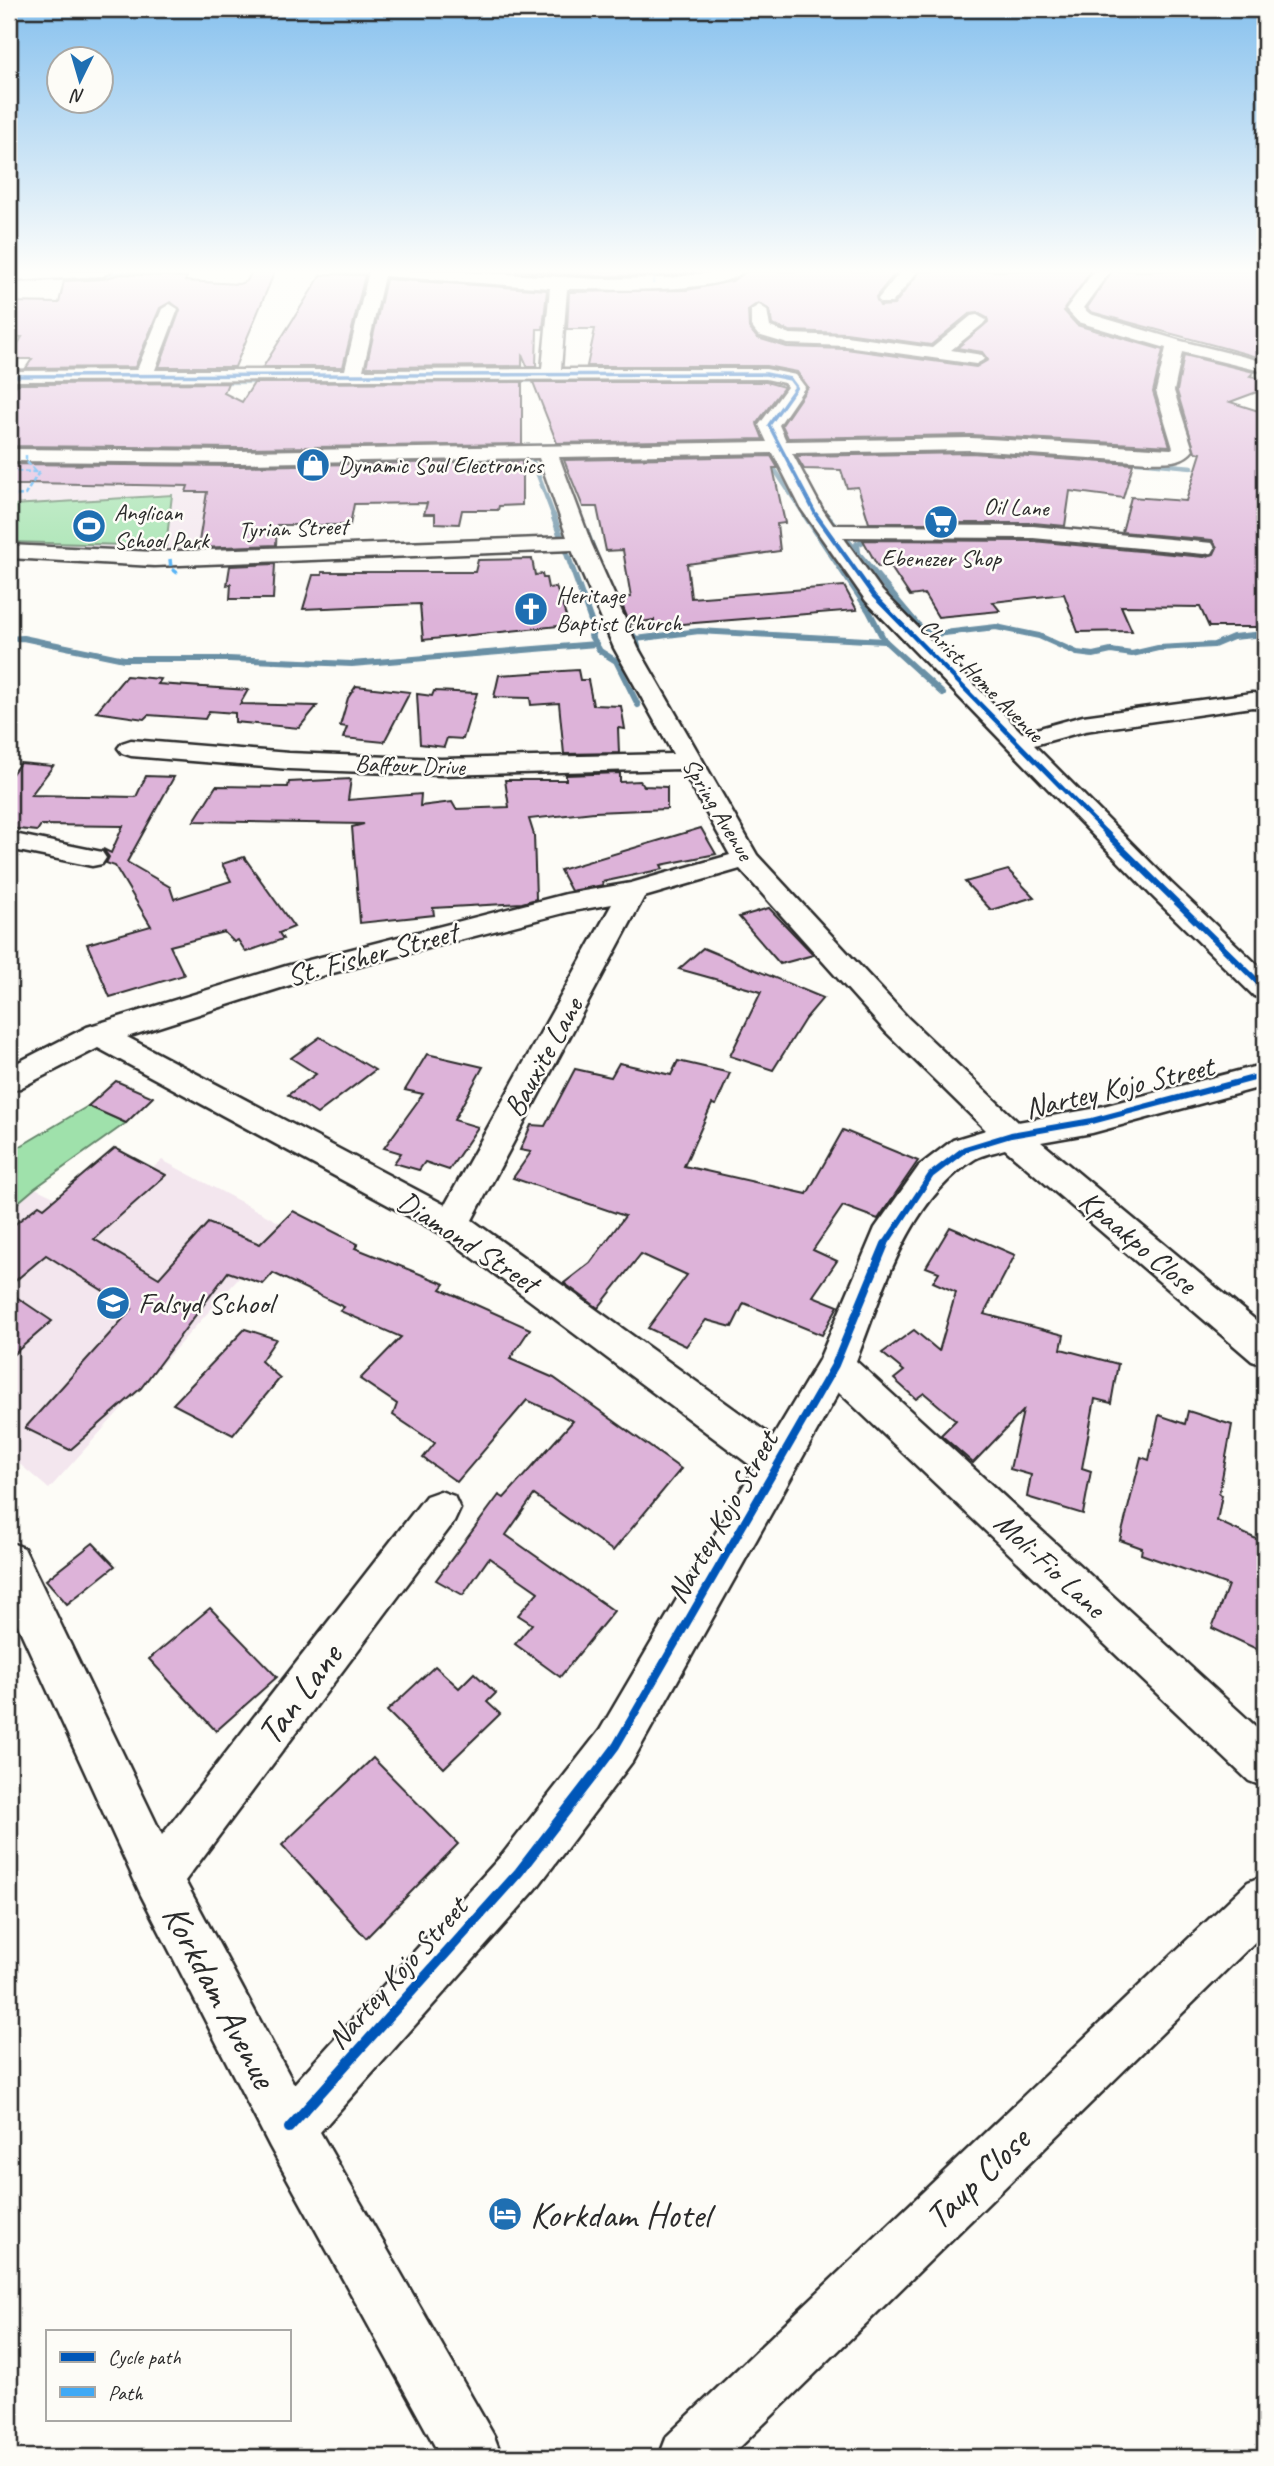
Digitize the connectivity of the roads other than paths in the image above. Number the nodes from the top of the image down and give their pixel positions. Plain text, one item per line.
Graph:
1 (795, 386) edge
2 (1166, 386) edge
3 (778, 446) junction
4 (547, 451) junction
5 (9, 454) edge
6 (826, 531) junction
7 (580, 543) junction
8 (1204, 548) dead end
9 (9, 552) edge
10 (1265, 701) edge
11 (1016, 742) junction
12 (131, 748) dead end
13 (689, 761) junction
14 (9, 841) edge
15 (93, 858) dead end
16 (746, 859) junction
17 (634, 891) junction
18 (1265, 989) edge
19 (98, 1035) junction
20 (1265, 1075) edge
21 (9, 1080) edge
22 (1011, 1135) junction
23 (452, 1224) junction
24 (1265, 1350) edge
25 (835, 1365) junction
26 (779, 1464) junction
27 (440, 1510) dead end
28 (9, 1561) edge
29 (1265, 1765) edge
30 (158, 1878) junction
31 (1265, 1899) edge
32 (289, 2128) junction
33 (473, 2457) edge
34 (688, 2457) edge

1 - 3 street, Christ Home Avenue
2 - 3 street
3 - 4 street
3 - 6 street, Christ Home Avenue
4 - 5 street
4 - 7 street, Spring Avenue
6 - 8 street, Oil Lane
6 - 11 street, Christ Home Avenue
7 - 9 street, Tyrian Street
7 - 13 street, Spring Avenue
10 - 11 street
11 - 18 street, Christ Home Avenue
12 - 13 street, Baffour Drive
13 - 16 street, Spring Avenue
14 - 15 street
16 - 17 street, St. Fisher Street
16 - 22 street, Spring Avenue
17 - 19 street, St. Fisher Street
17 - 23 street, Bauxite Lane
19 - 21 street, St. Fisher Street
19 - 23 street, Diamond Street
20 - 22 street, Nartey Kojo Street
22 - 24 street, Kpaakpo Close
22 - 25 street, Nartey Kojo Street
23 - 26 street, Diamond Street
25 - 26 street, Nartey Kojo Street
25 - 29 street, Moli-Fio Lane
26 - 32 street, Nartey Kojo Street
27 - 30 street, Tan Lane
28 - 30 street, Korkdam Avenue
30 - 32 street, Korkdam Avenue
31 - 34 street, Taup Close
32 - 33 street, Korkdam Avenue

